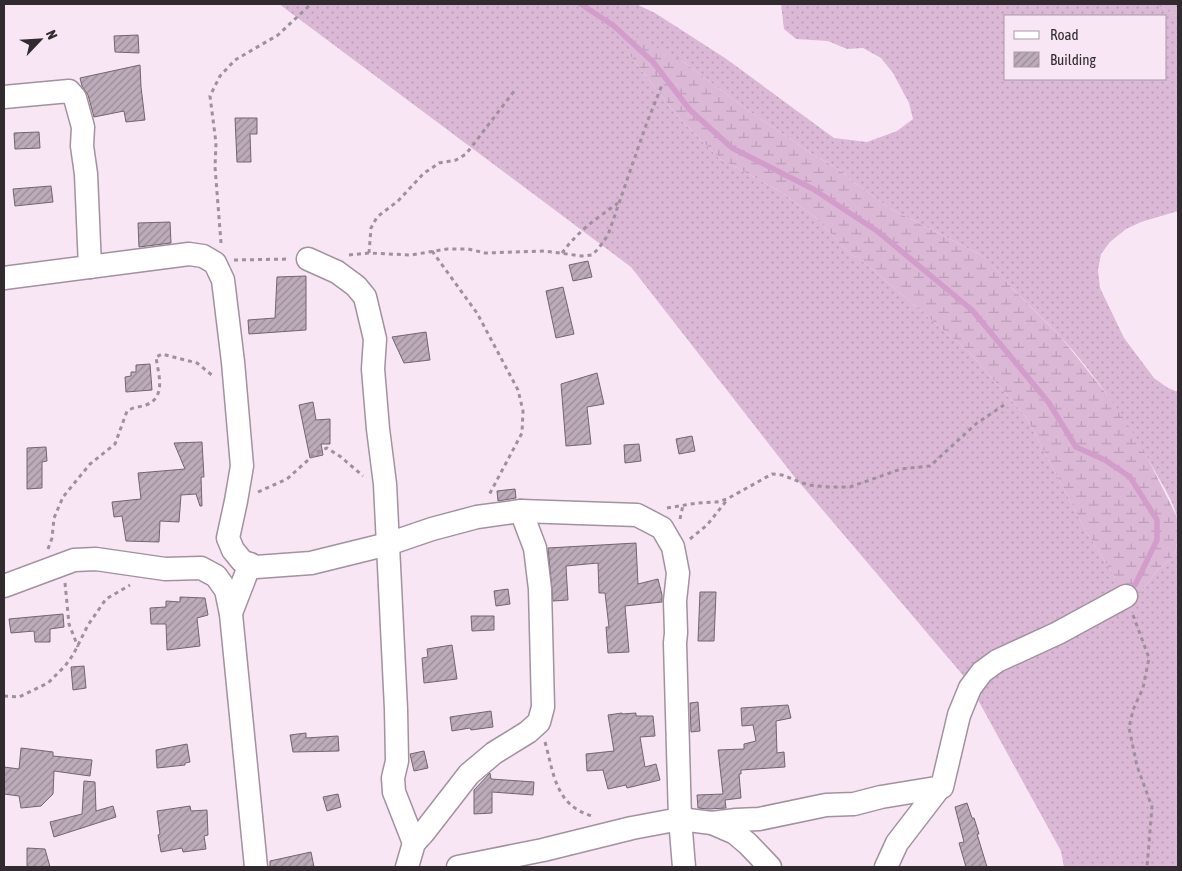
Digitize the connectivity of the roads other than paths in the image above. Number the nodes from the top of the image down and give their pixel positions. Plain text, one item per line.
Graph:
1 (4, 97) edge
2 (308, 259) road end
3 (90, 267) junction
4 (4, 278) edge
5 (521, 511) junction
6 (388, 544) junction
7 (241, 557) junction
8 (201, 568) junction
9 (4, 586) edge
10 (1126, 596) road end
11 (231, 614) junction
12 (940, 787) junction
13 (680, 819) junction
14 (712, 823) junction
15 (414, 843) junction
16 (543, 859) edge
17 (256, 867) edge
18 (407, 867) edge
19 (458, 867) edge
20 (684, 867) edge
21 (770, 867) edge
22 (886, 867) edge

1 - 3 street
2 - 6 street
3 - 4 street
3 - 7 street
5 - 6 street
5 - 13 street
5 - 15 street
6 - 7 street
6 - 15 street
7 - 8 street
7 - 11 street
8 - 9 street
8 - 11 street
10 - 12 street
11 - 17 street
12 - 14 street
12 - 22 street
13 - 14 street
13 - 16 street
13 - 20 street
14 - 21 street
15 - 18 street
16 - 19 street

